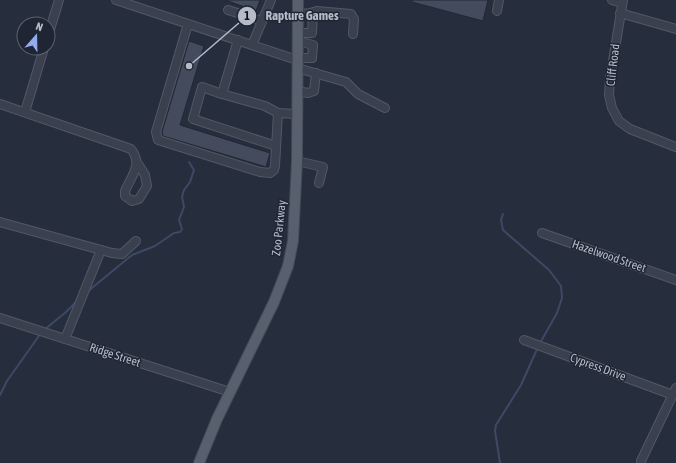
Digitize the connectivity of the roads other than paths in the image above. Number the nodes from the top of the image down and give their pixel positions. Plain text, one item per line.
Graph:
1 (59, 0) edge
2 (116, 0) edge
3 (271, 0) edge
4 (298, 0) edge
5 (499, 0) edge
6 (612, 0) edge
7 (623, 2) edge
8 (228, 10) dead end
9 (497, 11) dead end
10 (298, 13) junction
11 (310, 13) junction
12 (620, 13) junction
13 (54, 16) edge
14 (262, 21) junction
15 (188, 24) junction
16 (676, 30) edge
17 (352, 34) dead end
18 (298, 37) junction
19 (238, 40) junction
20 (252, 45) junction
21 (42, 56) edge
22 (297, 62) junction
23 (316, 72) junction
24 (297, 91) junction
25 (222, 94) junction
26 (0, 104) edge
27 (385, 108) dead end
28 (25, 112) junction
29 (278, 113) junction
30 (296, 114) junction
31 (276, 146) junction
32 (676, 147) edge
33 (297, 162) junction
34 (138, 164) dead end
35 (319, 183) dead end
36 (0, 222) edge
37 (542, 233) dead end
38 (136, 241) dead end
39 (102, 250) junction
40 (676, 280) edge
41 (0, 318) edge
42 (65, 339) junction
43 (524, 340) dead end
44 (674, 391) edge
45 (230, 392) junction
46 (641, 460) dead end
47 (200, 463) edge

1 - 13 street
2 - 15 street
3 - 14 street
4 - 10 main road, Zoo Parkway
5 - 9 street
6 - 7 street
7 - 12 street, Cliff Road
8 - 14 street
10 - 11 street
10 - 18 main road, Zoo Parkway
11 - 17 street
11 - 18 street
12 - 16 street
12 - 32 street, Cliff Road
14 - 20 street
15 - 19 street
15 - 31 street
18 - 22 main road, Zoo Parkway
18 - 22 street
19 - 20 street
19 - 25 street
20 - 22 street
21 - 28 street
22 - 23 street
22 - 24 main road, Zoo Parkway
23 - 24 street
23 - 27 street
24 - 30 main road, Zoo Parkway
25 - 29 street
25 - 31 street
26 - 28 street
28 - 34 street
29 - 30 street
29 - 31 street
30 - 33 main road, Zoo Parkway
33 - 35 street
33 - 45 main road, Zoo Parkway
36 - 39 street
37 - 40 street, Hazelwood Street
38 - 39 street
39 - 42 street
41 - 42 street, Ridge Street
42 - 45 street, Ridge Street
43 - 44 street, Cypress Drive
44 - 46 street
45 - 47 main road, Zoo Parkway

